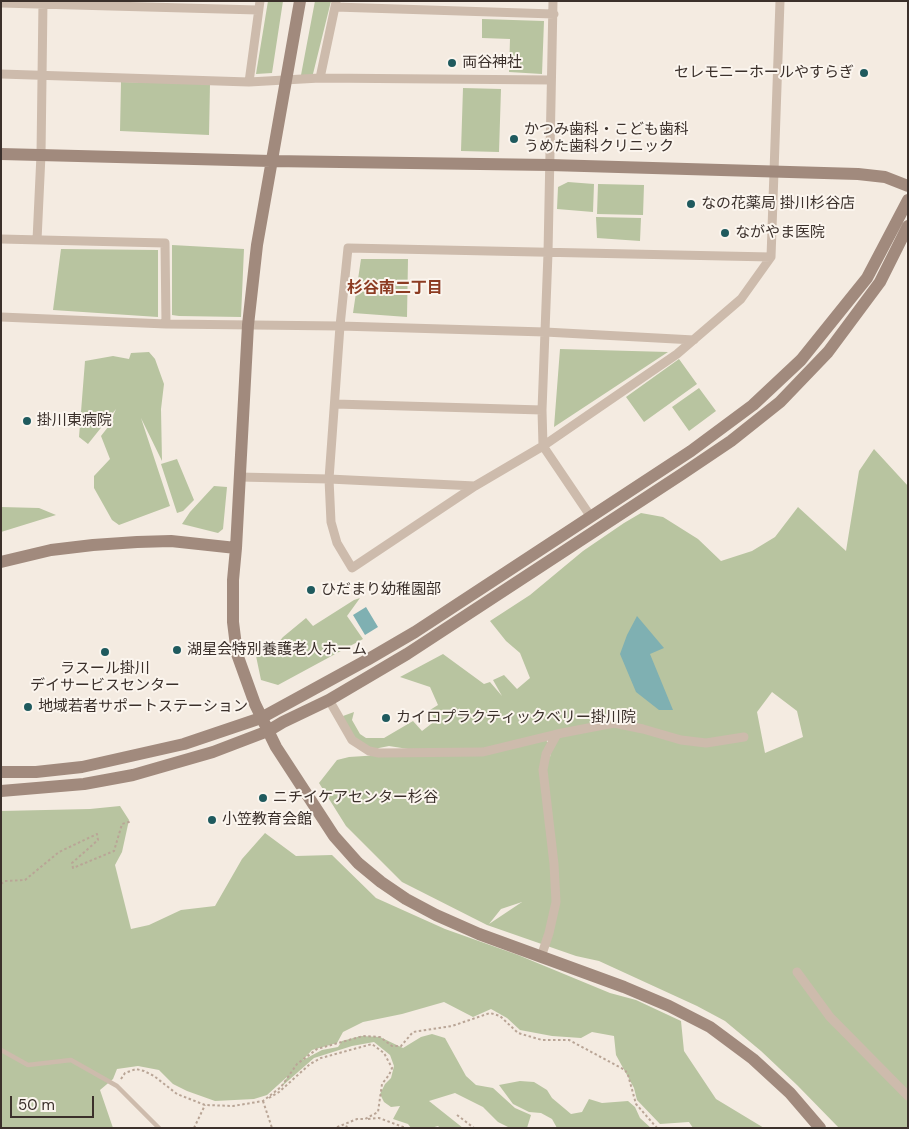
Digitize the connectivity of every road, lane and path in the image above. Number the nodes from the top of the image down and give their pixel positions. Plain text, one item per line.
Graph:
1 (300, 1) edge
2 (553, 1) edge
3 (780, 1) edge
4 (1, 3) edge
5 (43, 3) edge
6 (335, 4) edge
7 (259, 5) edge
8 (554, 14) junction
9 (1, 74) edge
10 (43, 75) junction
11 (320, 78) junction
12 (287, 80) junction
13 (551, 80) junction
14 (249, 82) junction
15 (1, 154) edge
16 (42, 155) junction
17 (271, 161) junction
18 (550, 165) junction
19 (775, 171) junction
20 (908, 186) edge
21 (908, 200) edge
22 (908, 226) edge
23 (1, 239) edge
24 (37, 240) junction
25 (548, 253) junction
26 (771, 258) junction
27 (1, 317) edge
28 (166, 324) junction
29 (248, 325) junction
30 (340, 326) junction
31 (545, 332) junction
32 (694, 340) junction
33 (335, 404) junction
34 (542, 410) junction
35 (544, 446) junction
36 (239, 477) junction
37 (329, 479) junction
38 (475, 486) junction
39 (590, 517) junction
40 (236, 548) junction
41 (1, 562) edge
42 (329, 700) junction
43 (261, 718) junction
44 (268, 731) junction
45 (557, 734) junction
46 (744, 736) dead end
47 (1, 772) edge
48 (1, 783) edge
49 (58, 786) junction
50 (1, 791) edge
51 (132, 821) dead end
52 (1, 884) edge
53 (541, 957) junction
54 (797, 972) dead end
55 (1, 1050) edge
56 (117, 1086) junction
57 (908, 1096) edge
58 (263, 1101) junction
59 (205, 1105) junction
60 (457, 1116) dead end
61 (365, 1119) junction
62 (348, 1123) junction
63 (159, 1128) edge
64 (194, 1128) edge
65 (272, 1128) edge
66 (335, 1128) edge
67 (346, 1128) edge
68 (406, 1128) edge
69 (474, 1128) edge
70 (657, 1128) edge
71 (820, 1128) edge

1 - 12 street
2 - 8 street
3 - 19 street
4 - 5 street
5 - 7 street
5 - 10 street
6 - 8 street
6 - 11 street
7 - 14 street
8 - 13 street
9 - 10 street
10 - 14 street
10 - 16 street
11 - 12 street
11 - 13 street
12 - 14 street
12 - 17 street
13 - 18 street
15 - 16 street
16 - 17 street
16 - 24 street
17 - 18 street
17 - 29 street
18 - 19 street
18 - 25 street
19 - 20 street
19 - 26 street
21 - 39 street
22 - 42 street
23 - 24 street
24 - 28 street
25 - 26 street
25 - 30 street
25 - 31 street
26 - 32 street
27 - 28 street
28 - 29 street
29 - 30 street
29 - 36 street
30 - 31 street
30 - 33 street
31 - 32 street
31 - 34 street
32 - 35 street
33 - 34 street
33 - 37 street
34 - 35 street
35 - 38 street
35 - 39 street
36 - 37 street
36 - 40 street
37 - 38 street
37 - 38 street
39 - 43 street
40 - 41 street
40 - 43 street
42 - 44 street
42 - 45 street
43 - 44 street
43 - 47 street
44 - 49 street
44 - 53 street
45 - 46 street
45 - 53 street
48 - 49 street
49 - 50 street
51 - 52 path
53 - 71 street
54 - 57 street
55 - 56 lane
56 - 59 path
56 - 63 lane
58 - 59 path
58 - 61 path
58 - 65 path
58 - 70 path
59 - 64 path
60 - 69 path
61 - 62 path
61 - 68 path
62 - 66 path
62 - 67 path

